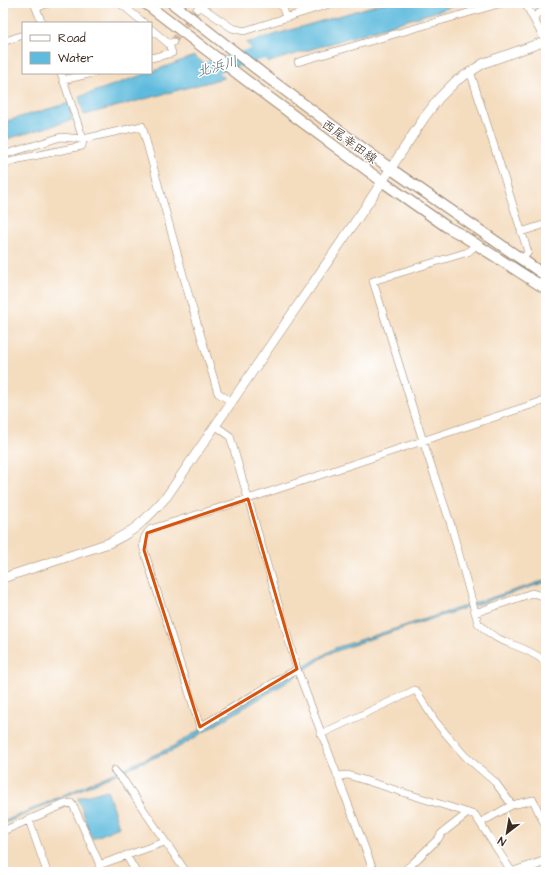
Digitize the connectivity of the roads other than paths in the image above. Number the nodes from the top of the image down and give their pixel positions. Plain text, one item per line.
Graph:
1 (49, 3) edge
2 (120, 3) edge
3 (145, 3) edge
4 (172, 3) edge
5 (281, 3) edge
6 (332, 3) edge
7 (502, 3) edge
8 (525, 3) edge
9 (35, 5) edge
10 (197, 9) dead end
11 (546, 9) edge
12 (286, 18) junction
13 (533, 18) junction
14 (42, 22) edge
15 (143, 22) edge
16 (152, 30) edge
17 (22, 34) edge
18 (546, 41) edge
19 (3, 42) edge
20 (152, 58) edge
21 (298, 62) dead end
22 (470, 71) junction
23 (61, 74) edge
24 (89, 74) edge
25 (63, 80) junction
26 (83, 139) junction
27 (3, 155) edge
28 (3, 164) edge
29 (391, 169) junction
30 (383, 182) junction
31 (546, 224) edge
32 (521, 232) junction
33 (476, 244) junction
34 (522, 260) junction
35 (546, 276) edge
36 (546, 289) edge
37 (546, 400) edge
38 (232, 402) junction
39 (216, 426) junction
40 (423, 441) junction
41 (248, 499) junction
42 (3, 578) edge
43 (546, 597) edge
44 (475, 613) junction
45 (546, 662) edge
46 (297, 668) junction
47 (321, 734) junction
48 (114, 770) dead end
49 (338, 776) junction
50 (512, 805) junction
51 (468, 813) junction
52 (29, 820) junction
53 (480, 823) junction
54 (546, 826) edge
55 (3, 831) edge
56 (165, 842) junction
57 (126, 855) junction
58 (546, 860) edge
59 (101, 869) edge
60 (47, 872) edge
61 (136, 872) edge
62 (186, 872) edge
63 (374, 872) edge
64 (402, 872) edge
65 (513, 872) edge

1 - 9 street
2 - 15 street
3 - 30 main road, 西尾幸田線
4 - 29 main road, 西尾幸田線
5 - 12 street
6 - 12 street
7 - 21 street
8 - 13 street
9 - 14 street
10 - 12 street
11 - 13 street
13 - 18 street
16 - 20 street
17 - 19 street
18 - 22 street
22 - 29 street
22 - 32 street
23 - 25 street
24 - 25 street
25 - 26 street
26 - 27 street
26 - 28 street
26 - 38 street
29 - 30 street
29 - 34 main road, 西尾幸田線
30 - 33 main road, 西尾幸田線
30 - 38 street
31 - 32 street
32 - 34 street
33 - 36 main road, 西尾幸田線
33 - 40 street
34 - 35 main road, 西尾幸田線
37 - 40 street
38 - 39 street
39 - 41 street
39 - 42 street
40 - 41 street
40 - 44 street
41 - 46 street
41 - 46 street
43 - 44 street
44 - 45 street
46 - 47 street
47 - 49 street
47 - 50 street
48 - 56 street
49 - 51 street
49 - 63 street
50 - 53 street
50 - 54 street
51 - 53 street
51 - 64 street
52 - 55 street
52 - 59 street
52 - 60 street
53 - 65 street
56 - 57 street
56 - 62 street
57 - 59 street
57 - 61 street
58 - 65 street

